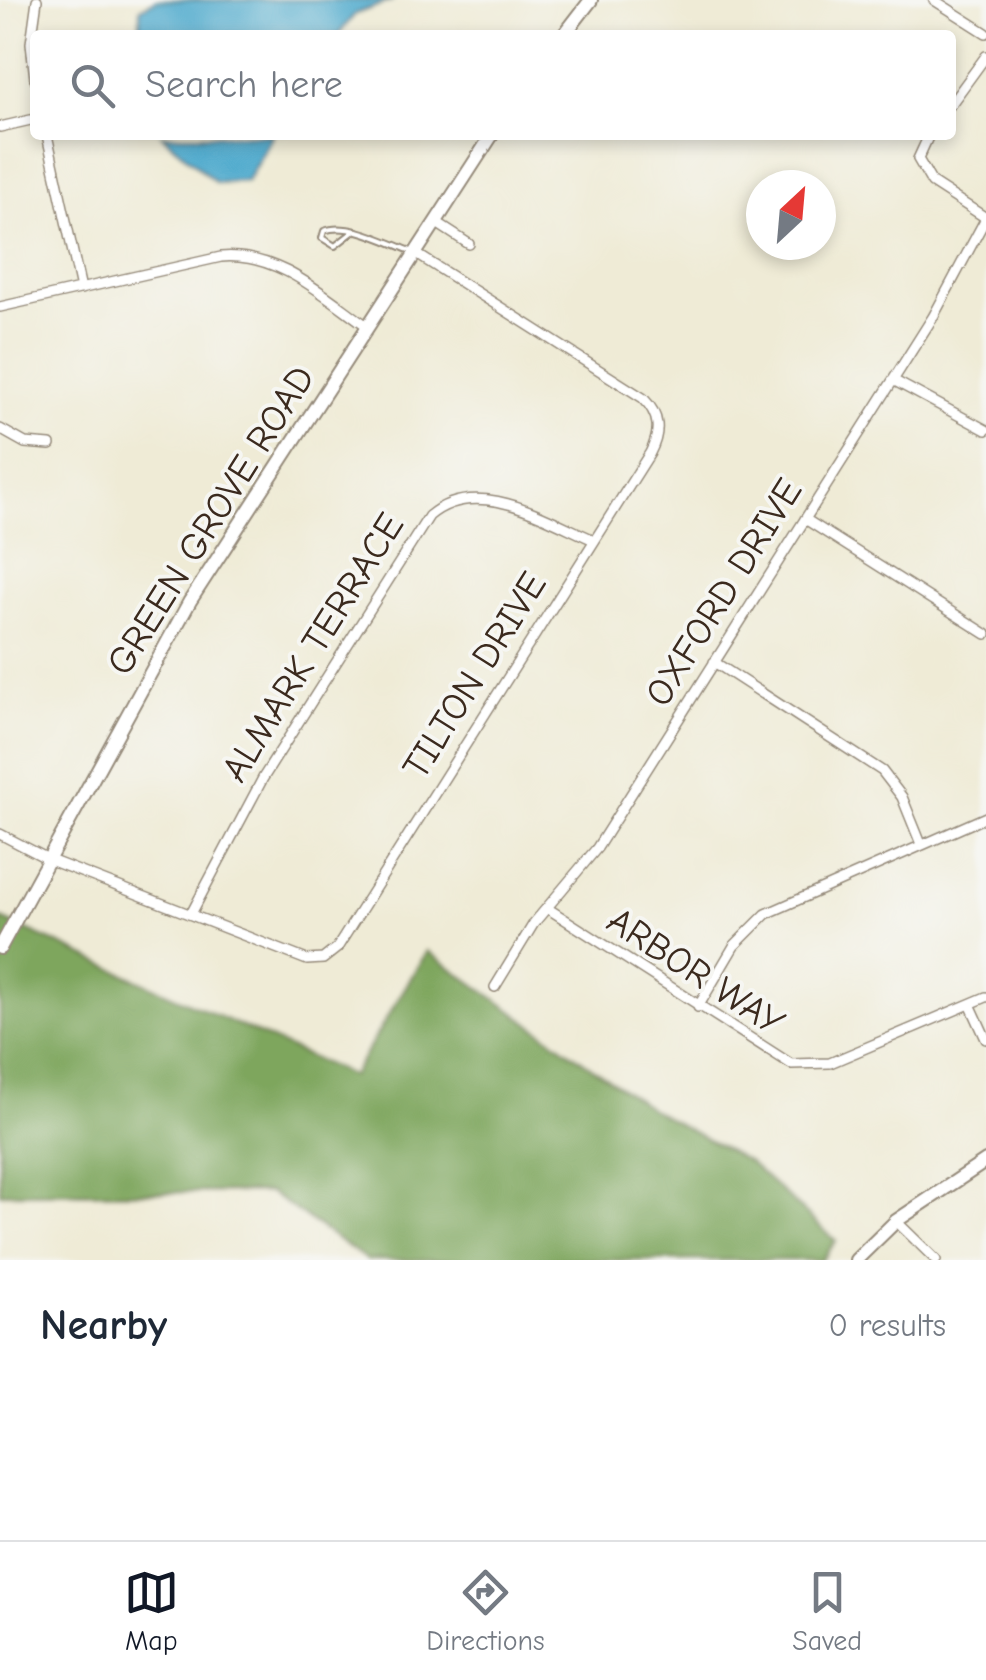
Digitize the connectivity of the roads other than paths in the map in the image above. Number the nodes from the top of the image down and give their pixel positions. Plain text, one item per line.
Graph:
1 (37, 0) edge
2 (591, 0) edge
3 (934, 0) edge
4 (33, 30) edge
5 (568, 30) edge
6 (986, 33) edge
7 (986, 56) edge
8 (956, 97) edge
9 (30, 121) edge
10 (0, 126) edge
11 (48, 140) edge
12 (489, 140) edge
13 (926, 140) edge
14 (986, 218) edge
15 (435, 222) junction
16 (352, 232) junction
17 (469, 244) dead end
18 (415, 253) junction
19 (81, 288) junction
20 (0, 307) edge
21 (367, 326) junction
22 (893, 380) junction
23 (0, 429) edge
24 (986, 430) edge
25 (50, 445) dead end
26 (805, 519) junction
27 (594, 540) junction
28 (986, 634) edge
29 (714, 662) junction
30 (986, 817) edge
31 (0, 834) edge
32 (921, 844) junction
33 (50, 860) junction
34 (547, 908) junction
35 (190, 914) junction
36 (0, 948) edge
37 (495, 987) dead end
38 (986, 997) edge
39 (970, 1004) junction
40 (698, 1007) junction
41 (986, 1039) edge
42 (986, 1160) edge
43 (896, 1221) junction
44 (856, 1260) edge
45 (936, 1260) edge

1 - 4 street
2 - 5 street
3 - 6 street
7 - 8 street
9 - 10 street
11 - 19 street
12 - 15 street, GREEN GROVE ROAD
13 - 14 street
14 - 22 street, OXFORD DRIVE
15 - 17 street
15 - 18 street, GREEN GROVE ROAD
16 - 16 lane
16 - 18 lane
18 - 21 street, GREEN GROVE ROAD
18 - 27 street, TILTON DRIVE
19 - 20 street
19 - 21 street
21 - 33 street, GREEN GROVE ROAD
22 - 24 street
22 - 26 street, OXFORD DRIVE
23 - 25 street
26 - 28 street
26 - 29 street, OXFORD DRIVE
27 - 35 street, ALMARK TERRACE
27 - 35 street, TILTON DRIVE
29 - 32 street
29 - 34 street, OXFORD DRIVE
30 - 32 street
31 - 33 street, TILTON DRIVE
32 - 40 street
33 - 35 street, TILTON DRIVE
33 - 36 street, GREEN GROVE ROAD
34 - 37 street, OXFORD DRIVE
34 - 40 street, ARBOR WAY
38 - 39 street, ARBOR WAY
39 - 40 street, ARBOR WAY
39 - 41 street
42 - 43 street
43 - 44 street
43 - 45 street

